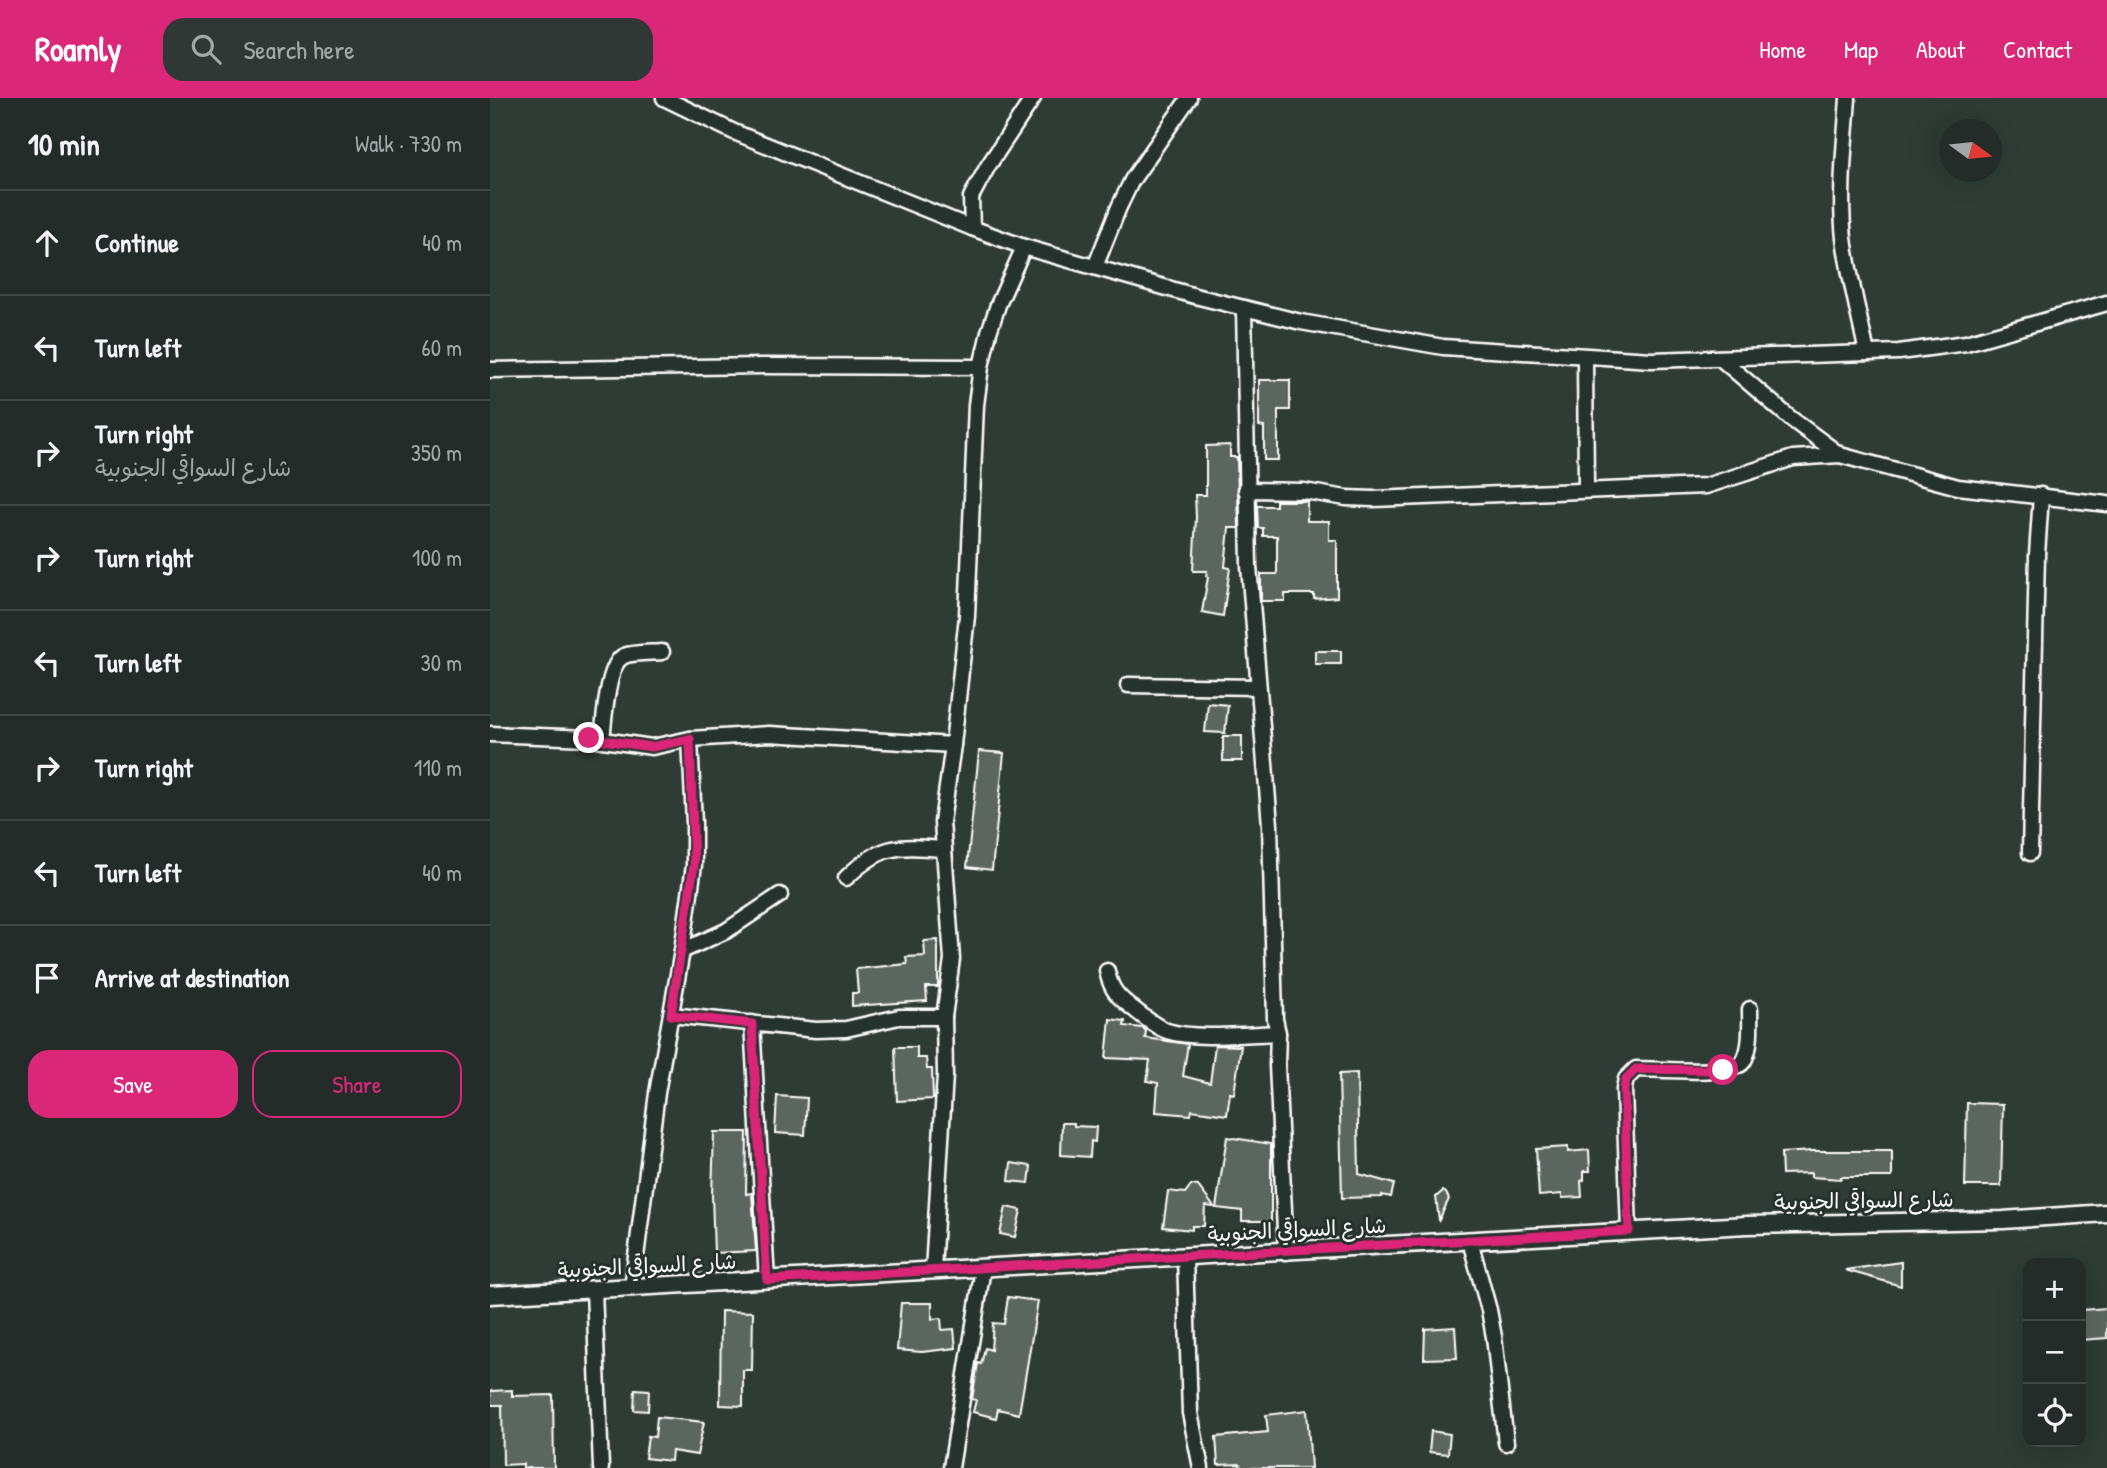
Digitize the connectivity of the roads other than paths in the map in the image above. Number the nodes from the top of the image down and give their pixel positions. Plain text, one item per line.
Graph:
1 (664, 98) edge
2 (1033, 98) edge
3 (1189, 98) edge
4 (1849, 98) edge
5 (972, 228) junction
6 (1024, 247) junction
7 (1094, 267) junction
8 (2107, 303) edge
9 (1244, 308) junction
10 (1867, 354) junction
11 (1585, 356) junction
12 (1720, 358) junction
13 (981, 367) junction
14 (490, 370) edge
15 (1840, 455) junction
16 (1586, 489) junction
17 (1247, 490) junction
18 (2041, 495) junction
19 (2107, 504) edge
20 (662, 653) dead end
21 (1128, 685) dead end
22 (1258, 687) junction
23 (490, 734) edge
24 (690, 739) junction
25 (602, 740) junction
26 (953, 745) junction
27 (942, 849) junction
28 (2030, 853) dead end
29 (846, 878) dead end
30 (780, 895) dead end
31 (682, 951) junction
32 (1107, 971) dead end
33 (1750, 1009) dead end
34 (671, 1015) junction
35 (944, 1017) junction
36 (752, 1024) junction
37 (1278, 1034) junction
38 (2107, 1213) edge
39 (1629, 1231) junction
40 (1470, 1241) junction
41 (1286, 1252) junction
42 (1185, 1257) junction
43 (984, 1268) junction
44 (933, 1270) junction
45 (767, 1280) junction
46 (632, 1288) junction
47 (594, 1290) junction
48 (490, 1296) edge
49 (1506, 1443) dead end
50 (601, 1468) edge
51 (951, 1468) edge
52 (1202, 1468) edge

1 - 5 street
2 - 5 street
3 - 7 street
4 - 10 street
5 - 6 street
6 - 7 street
6 - 13 street
7 - 9 street
8 - 10 street
9 - 11 street
9 - 17 street
10 - 12 street
11 - 12 street
11 - 16 street
12 - 15 street
13 - 14 street
13 - 26 street
15 - 16 street
15 - 18 street
16 - 17 street
17 - 22 street
18 - 19 street
18 - 28 street
20 - 25 street
21 - 22 street
22 - 37 street
23 - 25 street
24 - 25 street
24 - 26 street
24 - 31 street
26 - 27 street
27 - 29 street
27 - 35 street
30 - 31 street
31 - 34 street
32 - 37 street
33 - 39 street
34 - 36 street
34 - 46 street
35 - 36 street
35 - 44 street
36 - 45 street
37 - 41 street
38 - 39 street, شارع السواقي الجنوبية
39 - 40 street, شارع السواقي الجنوبية
40 - 41 street, شارع السواقي الجنوبية
40 - 49 street
41 - 42 street, شارع السواقي الجنوبية
42 - 43 street, شارع السواقي الجنوبية
42 - 52 street
43 - 44 street, شارع السواقي الجنوبية
43 - 51 street
44 - 45 street, شارع السواقي الجنوبية
45 - 46 street, شارع السواقي الجنوبية
46 - 47 street, شارع السواقي الجنوبية
47 - 48 street, شارع السواقي الجنوبية
47 - 50 street

